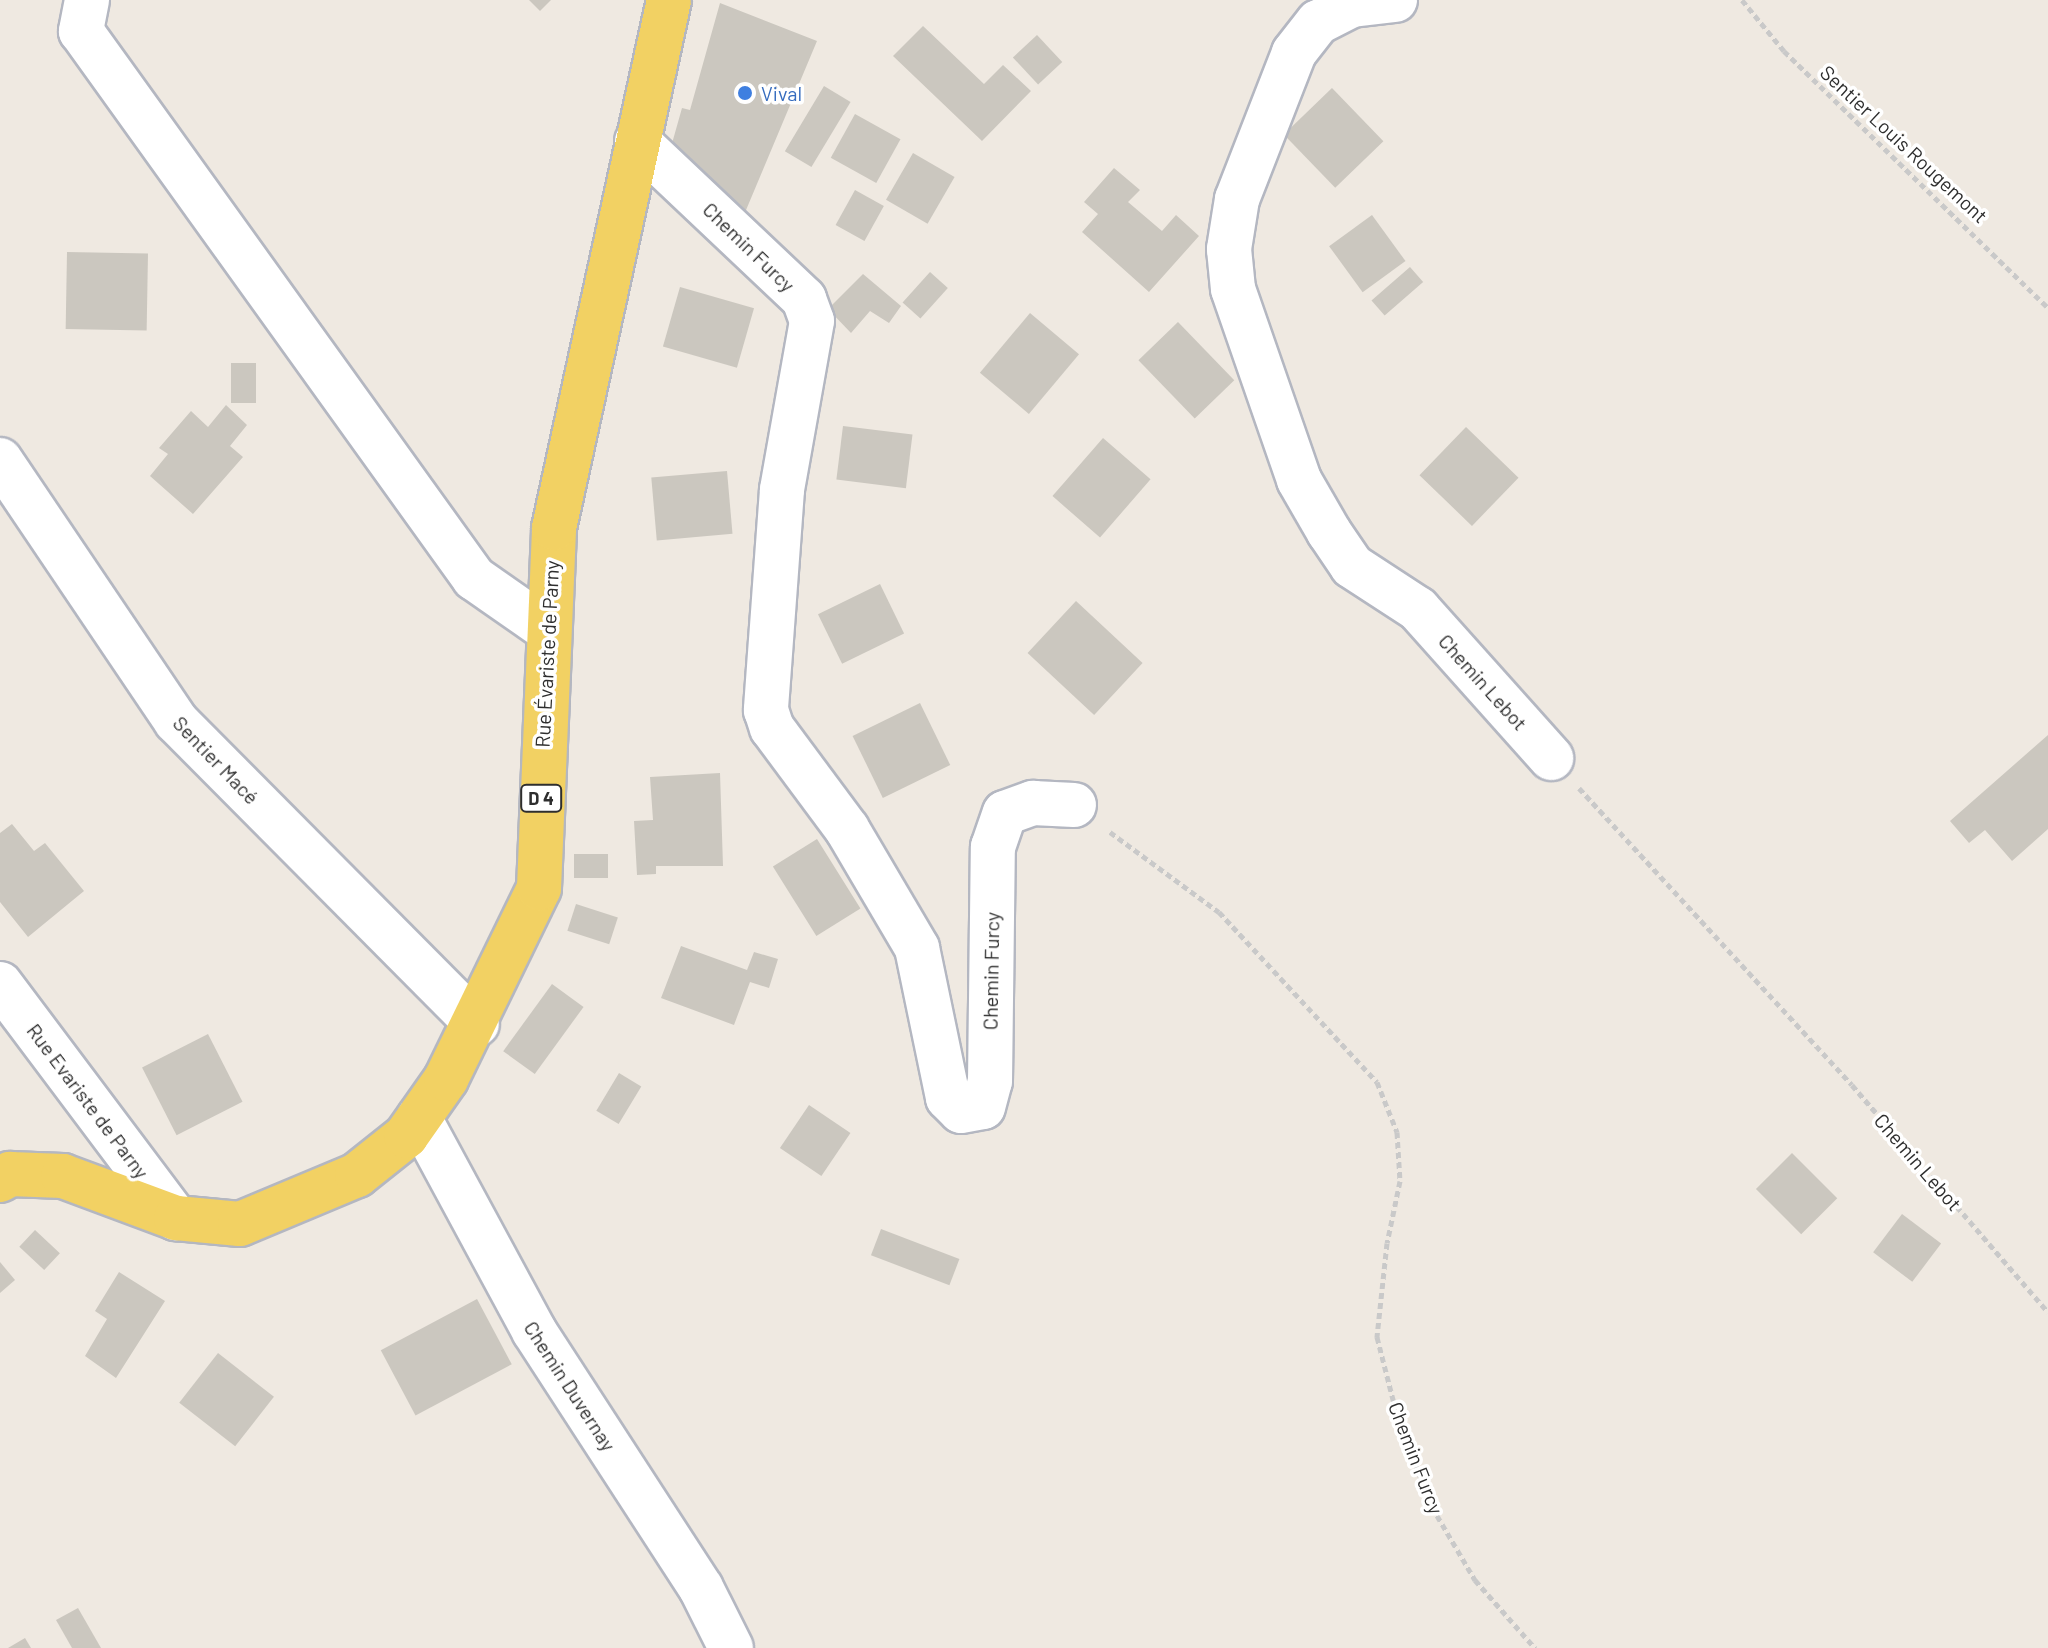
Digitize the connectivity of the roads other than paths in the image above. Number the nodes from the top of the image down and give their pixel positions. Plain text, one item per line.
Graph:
1 (87, 0) edge
2 (669, 0) edge
3 (1395, 0) edge
4 (637, 141) junction
5 (0, 460) edge
6 (547, 629) junction
7 (1551, 758) road end
8 (1074, 805) road end
9 (0, 984) edge
10 (477, 1024) junction
11 (419, 1118) junction
12 (0, 1180) edge
13 (176, 1218) junction
14 (731, 1648) edge

1 - 6 street
2 - 4 main road, Rue Évariste de Parny / D 4
3 - 7 street, Chemin Lebot
4 - 6 main road, Rue Évariste de Parny / D 4
4 - 8 street, Chemin Furcy
5 - 10 street, Sentier Macé
6 - 10 main road, Rue Évariste de Parny / D 4
9 - 13 street, Rue Evariste de Parny
10 - 11 main road, Rue Évariste de Parny / D 4
11 - 13 main road, Rue Évariste de Parny / D 4
11 - 14 street, Chemin Duvernay
12 - 13 main road, Rue Évariste de Parny / D 4

